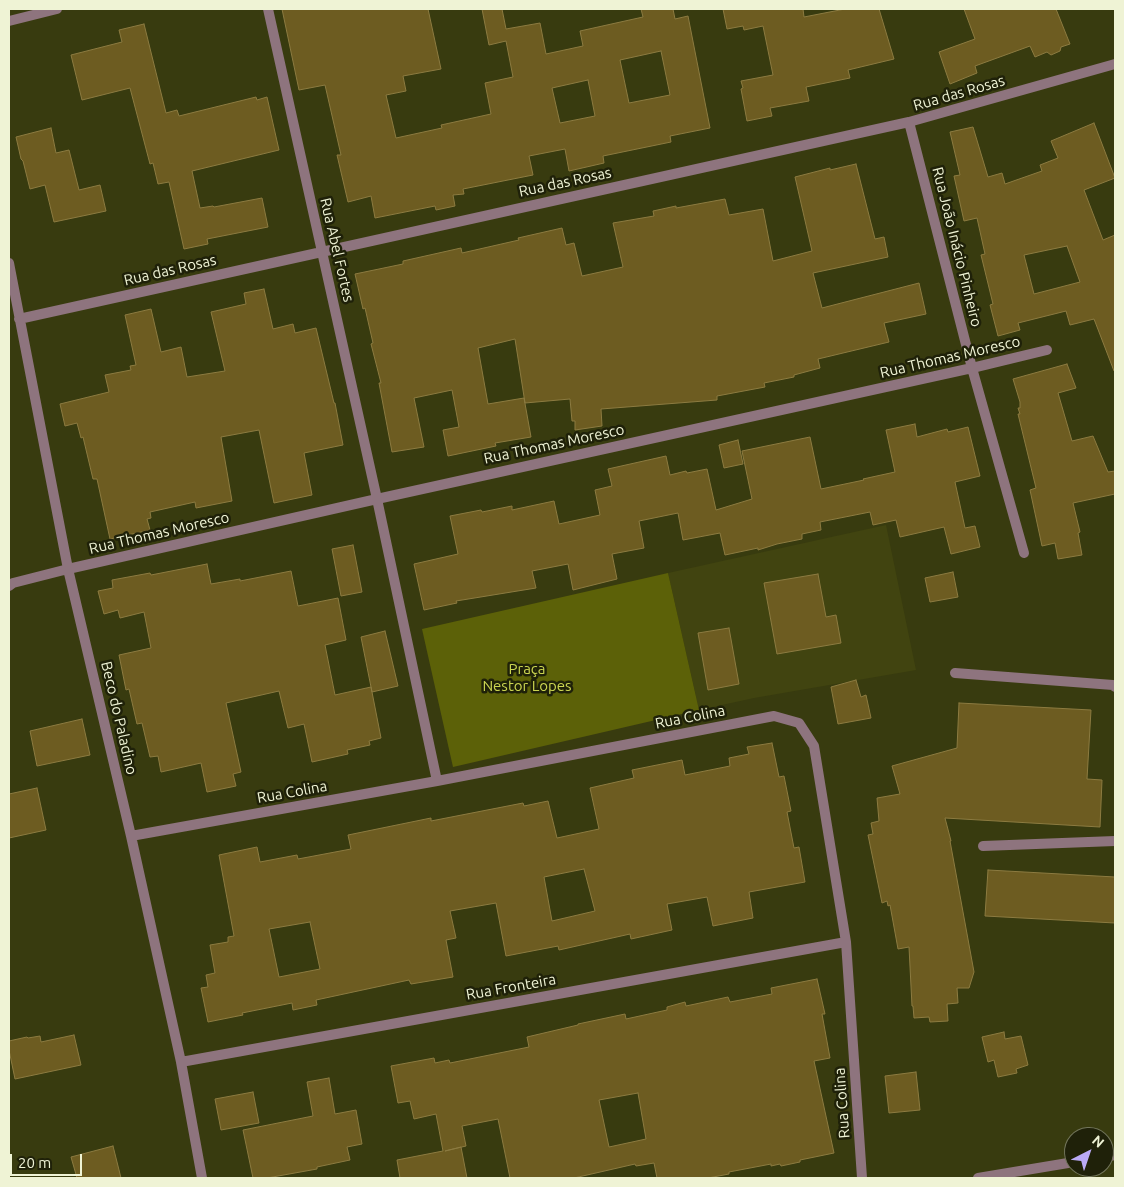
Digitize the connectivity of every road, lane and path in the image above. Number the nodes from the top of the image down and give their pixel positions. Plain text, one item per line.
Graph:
1 (57, 9) edge
2 (268, 9) edge
3 (9, 21) edge
4 (1115, 64) edge
5 (910, 122) junction
6 (321, 251) junction
7 (9, 263) edge
8 (19, 319) junction
9 (1047, 350) dead end
10 (972, 368) junction
11 (377, 498) junction
12 (1024, 553) dead end
13 (68, 569) junction
14 (10, 584) edge
15 (955, 673) dead end
16 (1115, 687) edge
17 (437, 781) junction
18 (131, 836) junction
19 (1115, 841) edge
20 (984, 846) dead end
21 (846, 942) junction
22 (181, 1062) junction
23 (1064, 1164) edge
24 (202, 1178) edge
25 (862, 1178) edge
26 (978, 1178) edge

1 - 3 street
2 - 6 street, Rua Abel Fortes
4 - 5 street, Rua das Rosas
5 - 6 street, Rua das Rosas
5 - 10 street, Rua João Inácio Pinheiro
6 - 8 street, Rua das Rosas
6 - 11 street, Rua Abel Fortes
7 - 8 street, Beco do Paladino
8 - 13 street, Beco do Paladino
9 - 10 street, Rua Thomas Moresco
10 - 11 street, Rua Thomas Moresco
10 - 12 street, Rua João Inácio Pinheiro
11 - 13 street, Rua Thomas Moresco
11 - 17 street, Rua Abel Fortes
13 - 14 street, Rua Thomas Moresco
13 - 18 street, Beco do Paladino
15 - 16 street
17 - 18 street, Rua Colina
17 - 21 street, Rua Colina
18 - 22 street, Beco do Paladino
19 - 20 street
21 - 22 street, Rua Fronteira
21 - 25 street, Rua Colina
22 - 24 street, Beco do Paladino
23 - 26 street

